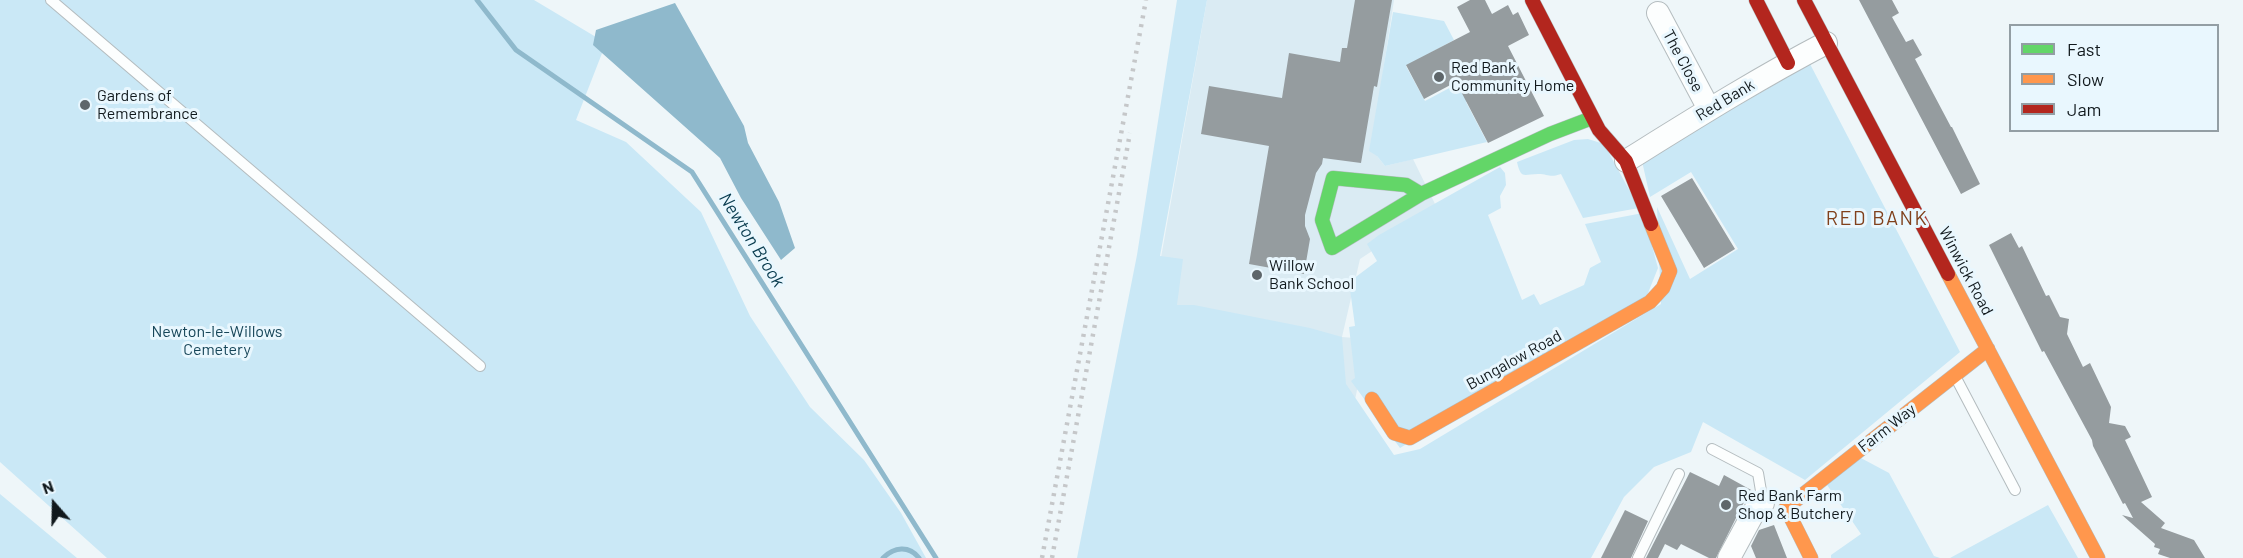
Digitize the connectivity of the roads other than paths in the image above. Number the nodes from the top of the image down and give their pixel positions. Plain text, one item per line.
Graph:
1 (51, 0) edge
2 (1532, 0) edge
3 (1756, 0) edge
4 (1803, 0) edge
5 (1658, 13) dead end
6 (1826, 43) junction
7 (1788, 63) junction
8 (1709, 109) junction
9 (1592, 118) junction
10 (1626, 161) junction
11 (1421, 194) junction
12 (1988, 349) junction
13 (480, 366) dead end
14 (1954, 375) junction
15 (1372, 399) dead end
16 (1712, 449) dead end
17 (1679, 474) dead end
18 (2015, 490) dead end
19 (1763, 503) junction
20 (1786, 508) junction
21 (1638, 558) edge
22 (1729, 558) edge
23 (1811, 558) edge
24 (2098, 558) edge

1 - 13 lane
2 - 9 street
3 - 7 street
4 - 6 street, Winwick Road
5 - 8 street, The Close
6 - 7 street, Red Bank
6 - 12 street, Winwick Road
7 - 8 street, Red Bank
8 - 10 street, Red Bank
9 - 10 street
9 - 11 street
10 - 15 street, Bungalow Road
11 - 11 street
12 - 14 street, Farm Way
12 - 24 street, Winwick Road
14 - 18 lane
14 - 20 street, Farm Way
16 - 19 lane
17 - 21 lane
19 - 20 lane
19 - 22 street
20 - 23 street

